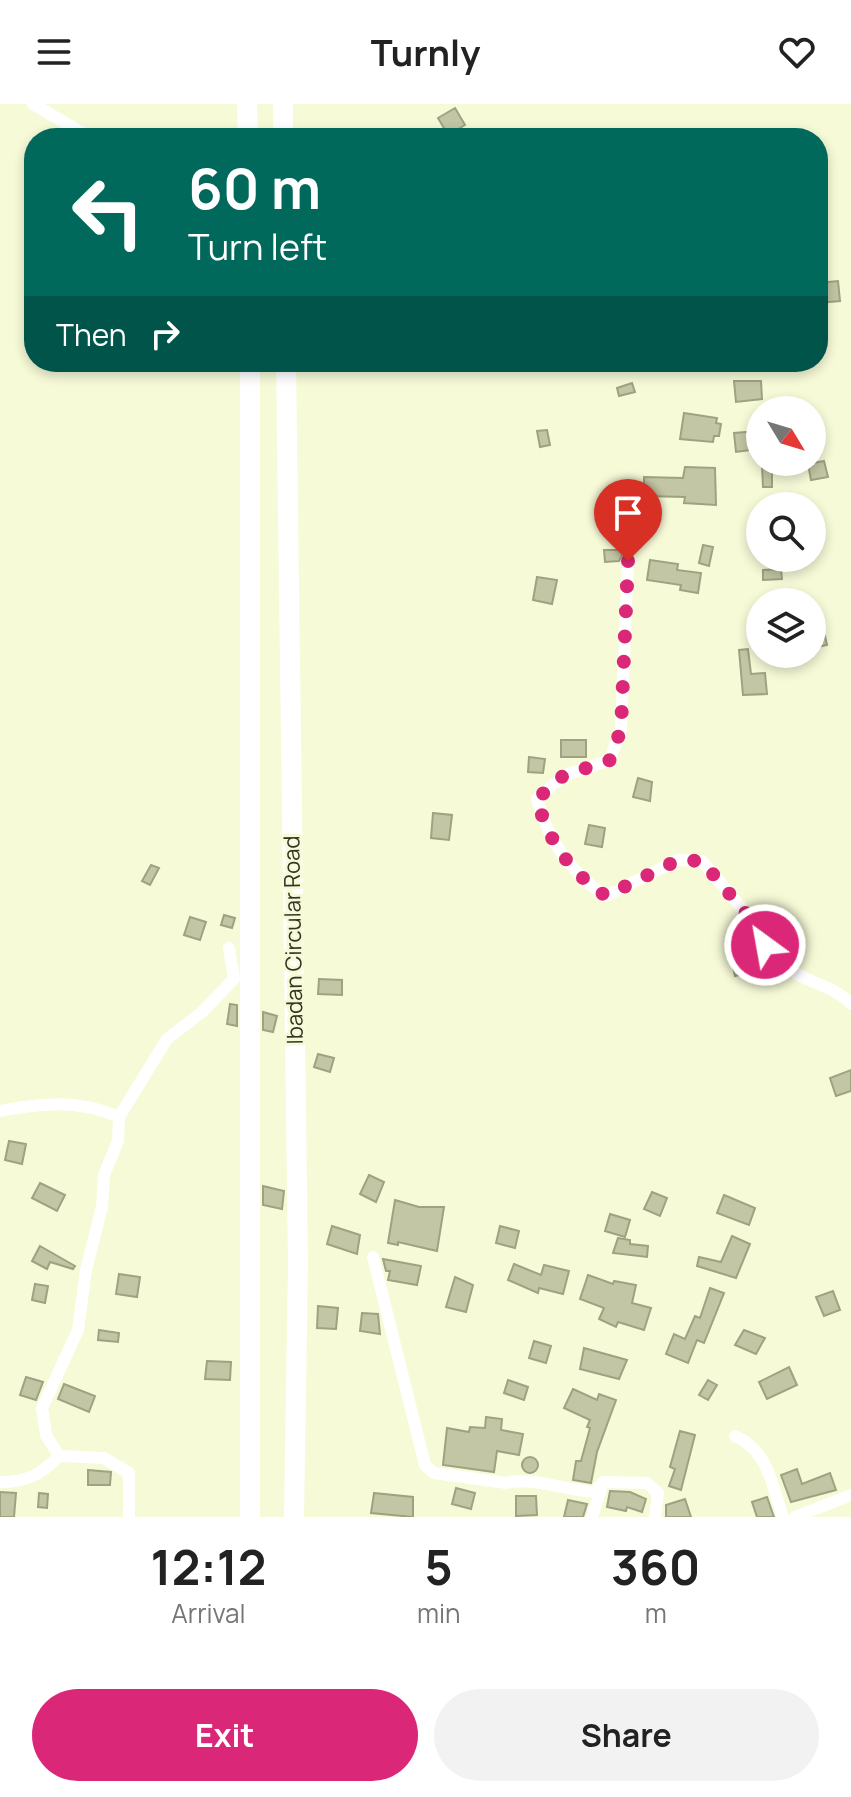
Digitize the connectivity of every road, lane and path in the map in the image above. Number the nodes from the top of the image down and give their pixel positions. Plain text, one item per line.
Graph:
1 (33, 104) edge
2 (247, 104) edge
3 (283, 104) edge
4 (74, 128) edge
5 (248, 128) edge
6 (283, 128) edge
7 (250, 372) edge
8 (286, 372) edge
9 (628, 561) dead end
10 (229, 948) dead end
11 (851, 1004) edge
12 (0, 1111) edge
13 (119, 1117) junction
14 (373, 1257) dead end
15 (735, 1436) dead end
16 (59, 1456) junction
17 (0, 1482) edge
18 (603, 1482) junction
19 (851, 1495) edge
20 (129, 1517) edge
21 (250, 1517) edge
22 (294, 1517) edge
23 (592, 1517) edge
24 (655, 1517) edge
25 (783, 1517) edge
26 (795, 1517) edge

1 - 4 street
2 - 5 highway
3 - 6 highway
7 - 21 highway, Ibadan Circular Road
8 - 22 highway, Ibadan Circular Road
9 - 11 street
10 - 13 street
12 - 13 street
13 - 16 street
14 - 18 street
15 - 25 street
16 - 17 street
16 - 20 street
18 - 23 street
18 - 24 street
19 - 26 street

